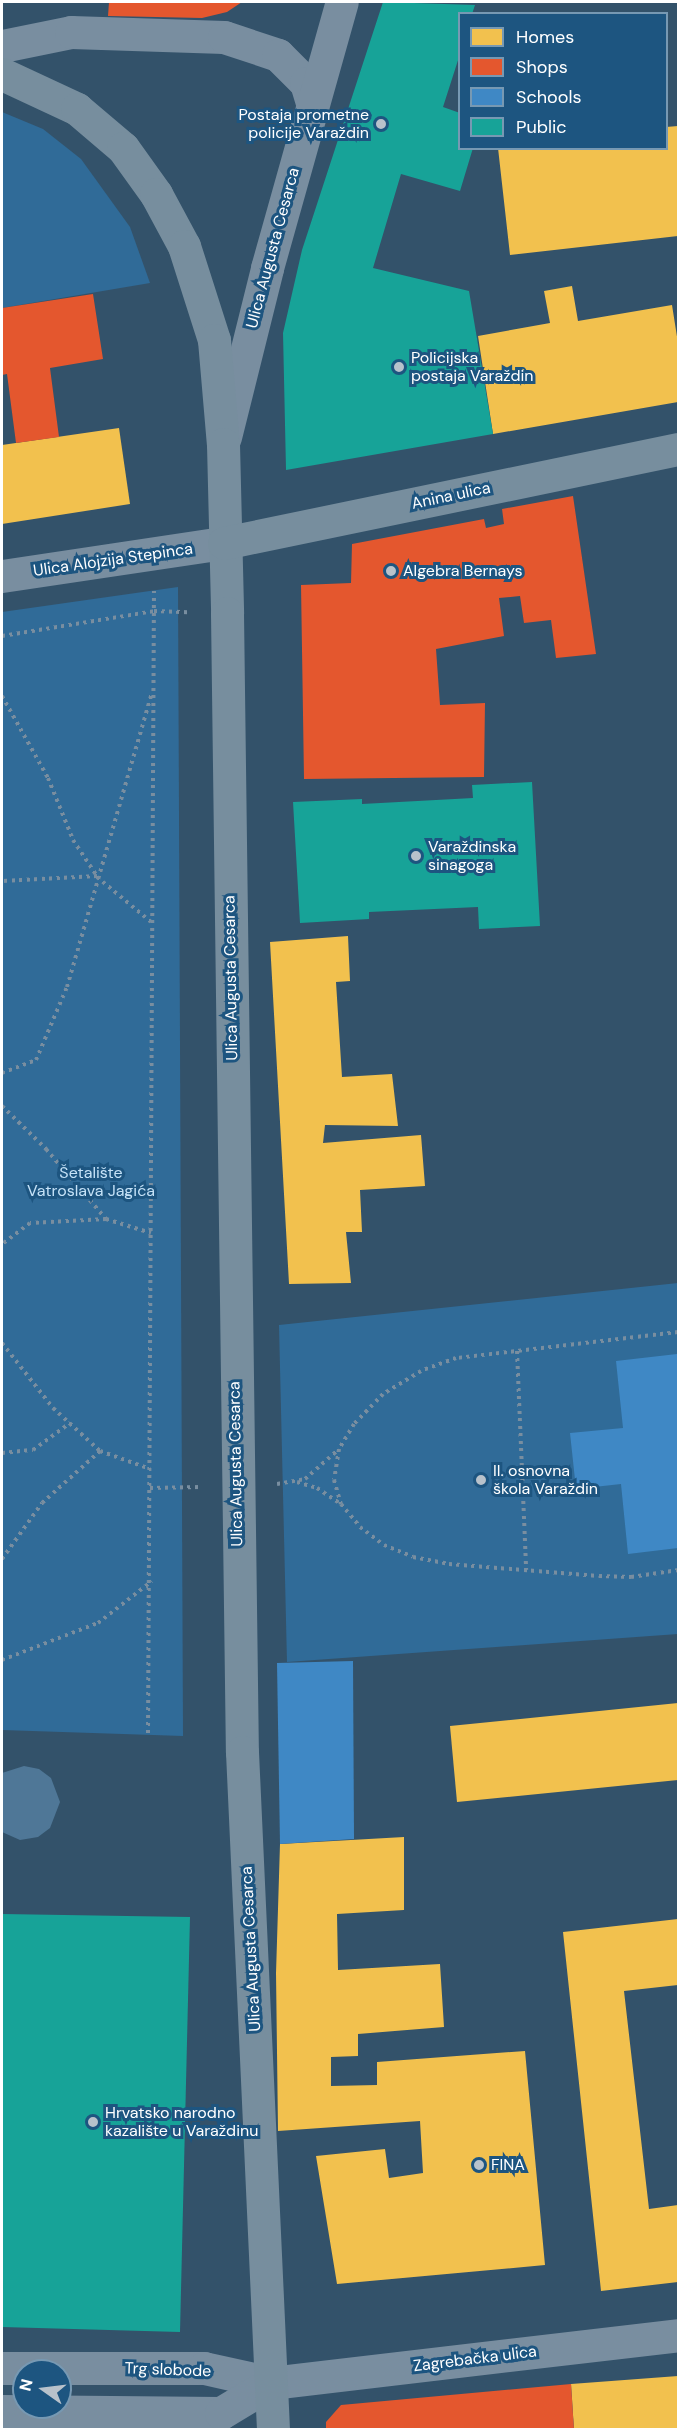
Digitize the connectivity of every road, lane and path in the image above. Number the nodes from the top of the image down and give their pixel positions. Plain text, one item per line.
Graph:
1 (342, 2) edge
2 (2, 46) edge
3 (2, 74) edge
4 (312, 103) junction
5 (223, 444) junction
6 (678, 449) edge
7 (224, 543) junction
8 (154, 555) junction
9 (2, 576) edge
10 (154, 611) junction
11 (227, 613) junction
12 (2, 636) edge
13 (154, 687) junction
14 (2, 696) edge
15 (97, 876) junction
16 (2, 881) edge
17 (152, 922) junction
18 (2, 1073) edge
19 (2, 1106) edge
20 (106, 1219) junction
21 (151, 1233) junction
22 (2, 1244) edge
23 (678, 1332) edge
24 (2, 1343) edge
25 (517, 1351) junction
26 (70, 1423) junction
27 (100, 1451) junction
28 (2, 1454) edge
29 (150, 1469) junction
30 (296, 1482) dead end
31 (340, 1504) junction
32 (2, 1559) edge
33 (526, 1570) junction
34 (678, 1570) edge
35 (152, 1581) junction
36 (2, 1660) edge
37 (148, 1733) dead end
38 (678, 2335) edge
39 (2, 2368) edge
40 (271, 2383) junction
41 (2, 2411) edge
42 (273, 2430) edge

1 - 4 street, Ulica Augusta Cesarca
2 - 4 street
3 - 5 main road, Ulica Augusta Cesarca
4 - 5 street, Ulica Augusta Cesarca
5 - 7 main road, Ulica Augusta Cesarca
6 - 7 main road, Anina ulica
7 - 8 street, Ulica Alojzija Stepinca
7 - 11 main road, Ulica Augusta Cesarca
8 - 9 street, Ulica Alojzija Stepinca
8 - 10 path
10 - 11 path
10 - 12 path
10 - 13 path
11 - 40 main road, Ulica Augusta Cesarca
13 - 15 path
13 - 17 path
14 - 15 path
15 - 16 path
15 - 17 path
15 - 18 path
17 - 21 path
19 - 20 path
20 - 21 path
20 - 22 path
21 - 29 path
23 - 25 path
24 - 26 path
25 - 31 path
25 - 33 path
26 - 27 path
26 - 28 path
27 - 29 path
27 - 32 path
29 - 35 path
30 - 31 path
31 - 33 path
33 - 34 path
35 - 36 path
35 - 37 path
38 - 40 street, Zagrebačka ulica
39 - 40 street, Trg slobode
40 - 41 street
40 - 42 main road, Ulica Augusta Cesarca

